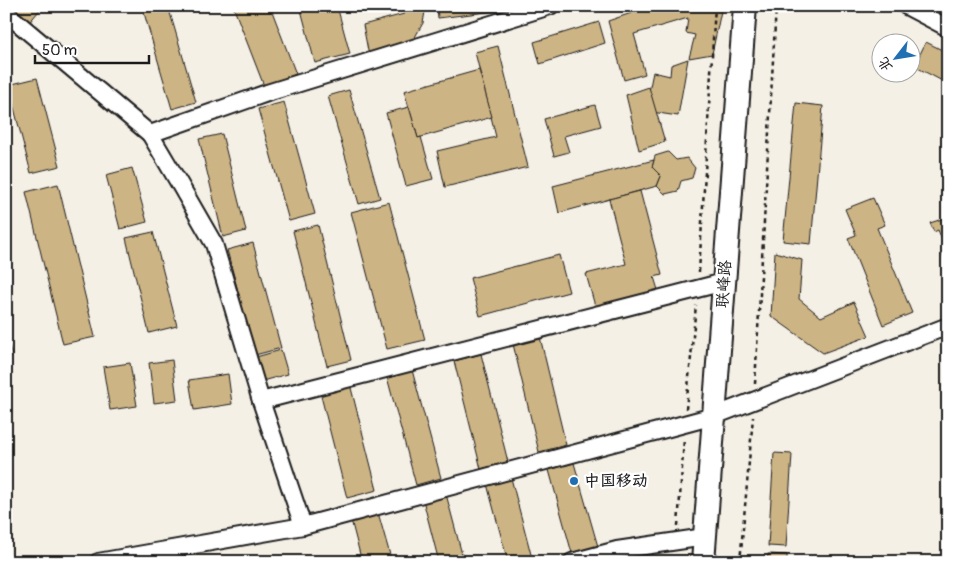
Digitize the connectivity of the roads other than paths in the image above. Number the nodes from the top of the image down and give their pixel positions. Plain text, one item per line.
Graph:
1 (550, 6) edge
2 (745, 6) edge
3 (906, 6) edge
4 (6, 13) edge
5 (948, 28) edge
6 (150, 134) junction
7 (724, 282) junction
8 (948, 326) edge
9 (261, 401) junction
10 (714, 416) junction
11 (302, 526) junction
12 (705, 537) junction
13 (98, 562) edge
14 (572, 562) edge
15 (703, 562) edge

1 - 6 street
2 - 7 main road, 联峰路
3 - 5 street
4 - 6 street
6 - 9 street
7 - 9 street
7 - 10 main road, 联峰路
8 - 10 street
9 - 11 street
10 - 11 street
10 - 12 main road, 联峰路
11 - 13 street
12 - 14 street
12 - 15 main road, 联峰路

